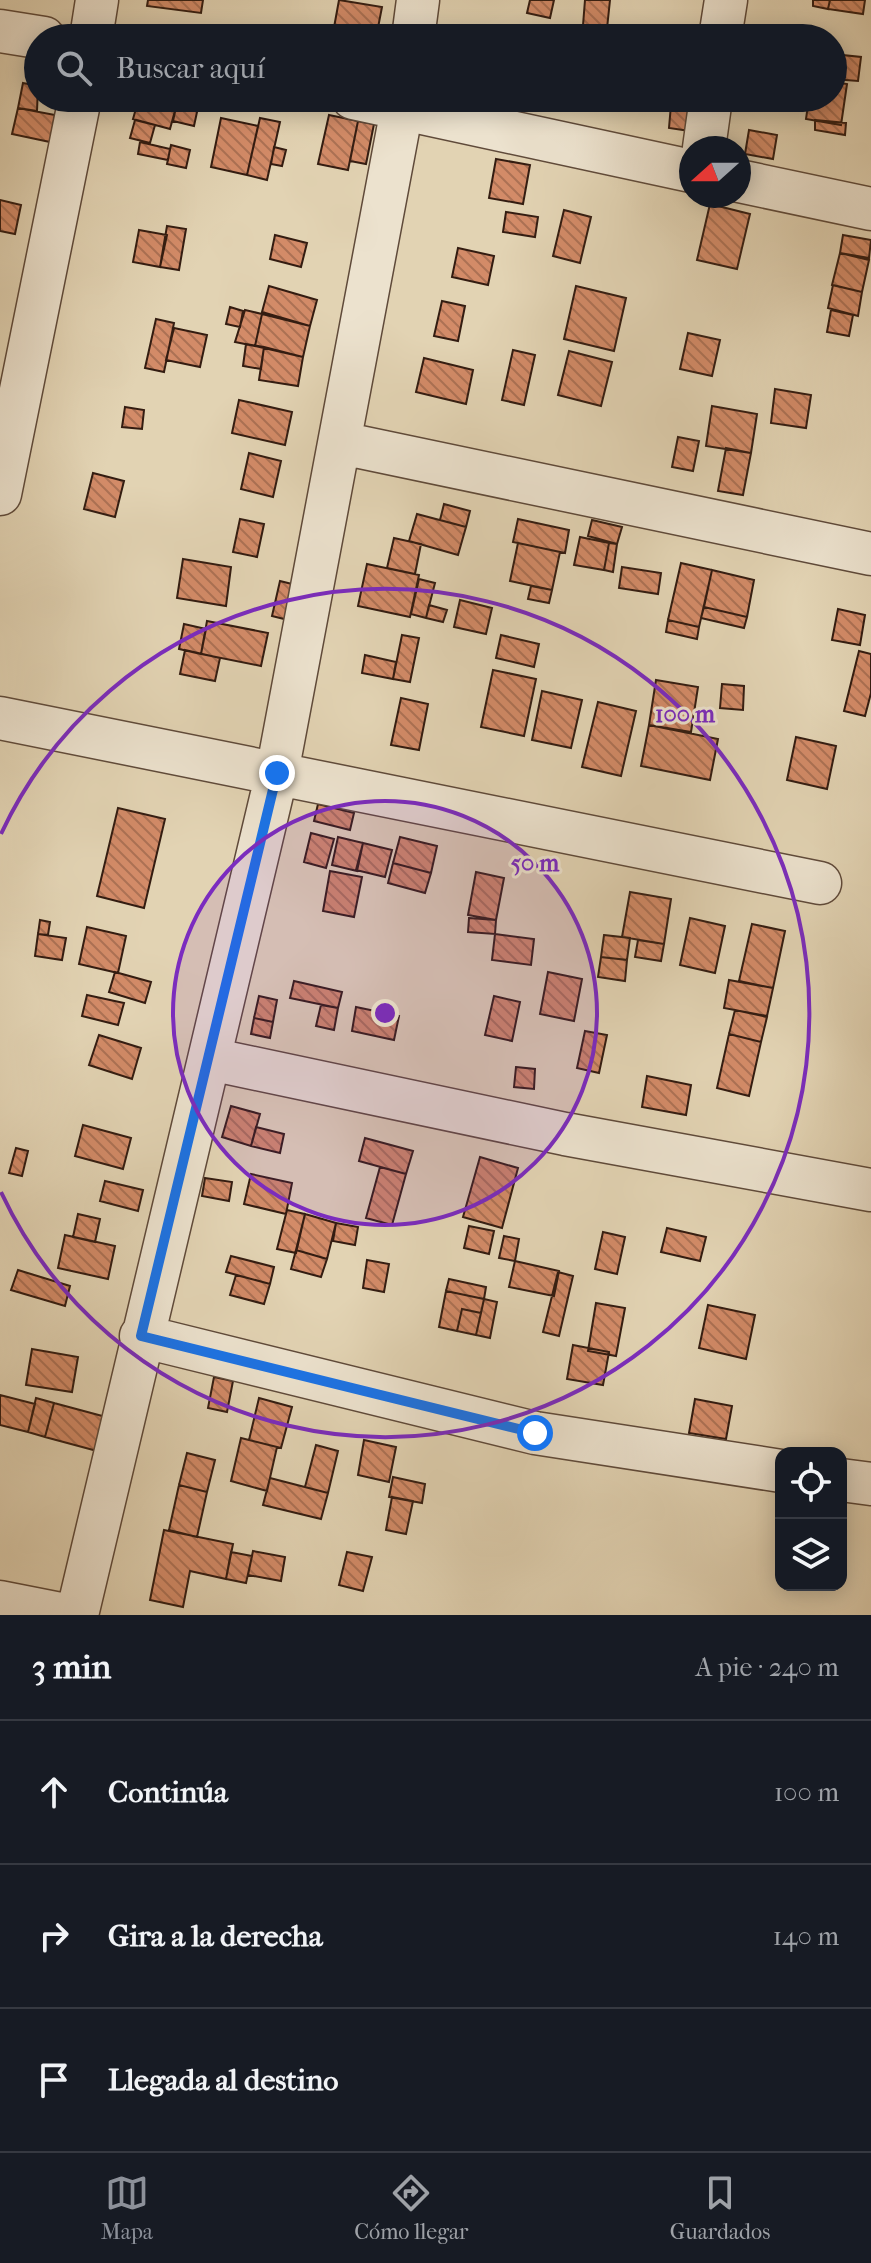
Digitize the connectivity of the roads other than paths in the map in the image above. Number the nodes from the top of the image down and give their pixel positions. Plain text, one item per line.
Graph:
1 (97, 0) edge
2 (418, 0) edge
3 (726, 0) edge
4 (93, 24) edge
5 (415, 24) edge
6 (722, 24) edge
7 (0, 31) edge
8 (24, 35) edge
9 (76, 112) edge
10 (402, 112) edge
11 (442, 112) edge
12 (709, 112) edge
13 (706, 136) edge
14 (679, 168) edge
15 (751, 184) edge
16 (871, 209) edge
17 (14, 360) edge
18 (341, 443) junction
19 (0, 494) edge
20 (871, 554) edge
21 (0, 718) edge
22 (277, 773) junction
23 (820, 883) dead end
24 (210, 1059) junction
25 (871, 1190) edge
26 (141, 1336) junction
27 (775, 1470) edge
28 (847, 1481) edge
29 (871, 1484) edge
30 (0, 1602) edge
31 (66, 1615) edge
32 (77, 1615) edge

1 - 4 street
2 - 5 street
3 - 6 street
7 - 8 street
9 - 17 street
10 - 18 street
11 - 14 street
12 - 13 street
15 - 16 street
17 - 19 street
18 - 20 street
18 - 22 street
21 - 22 street
22 - 23 street
22 - 24 street
24 - 25 street
24 - 26 street
26 - 27 street
26 - 32 street
28 - 29 street
30 - 31 street

